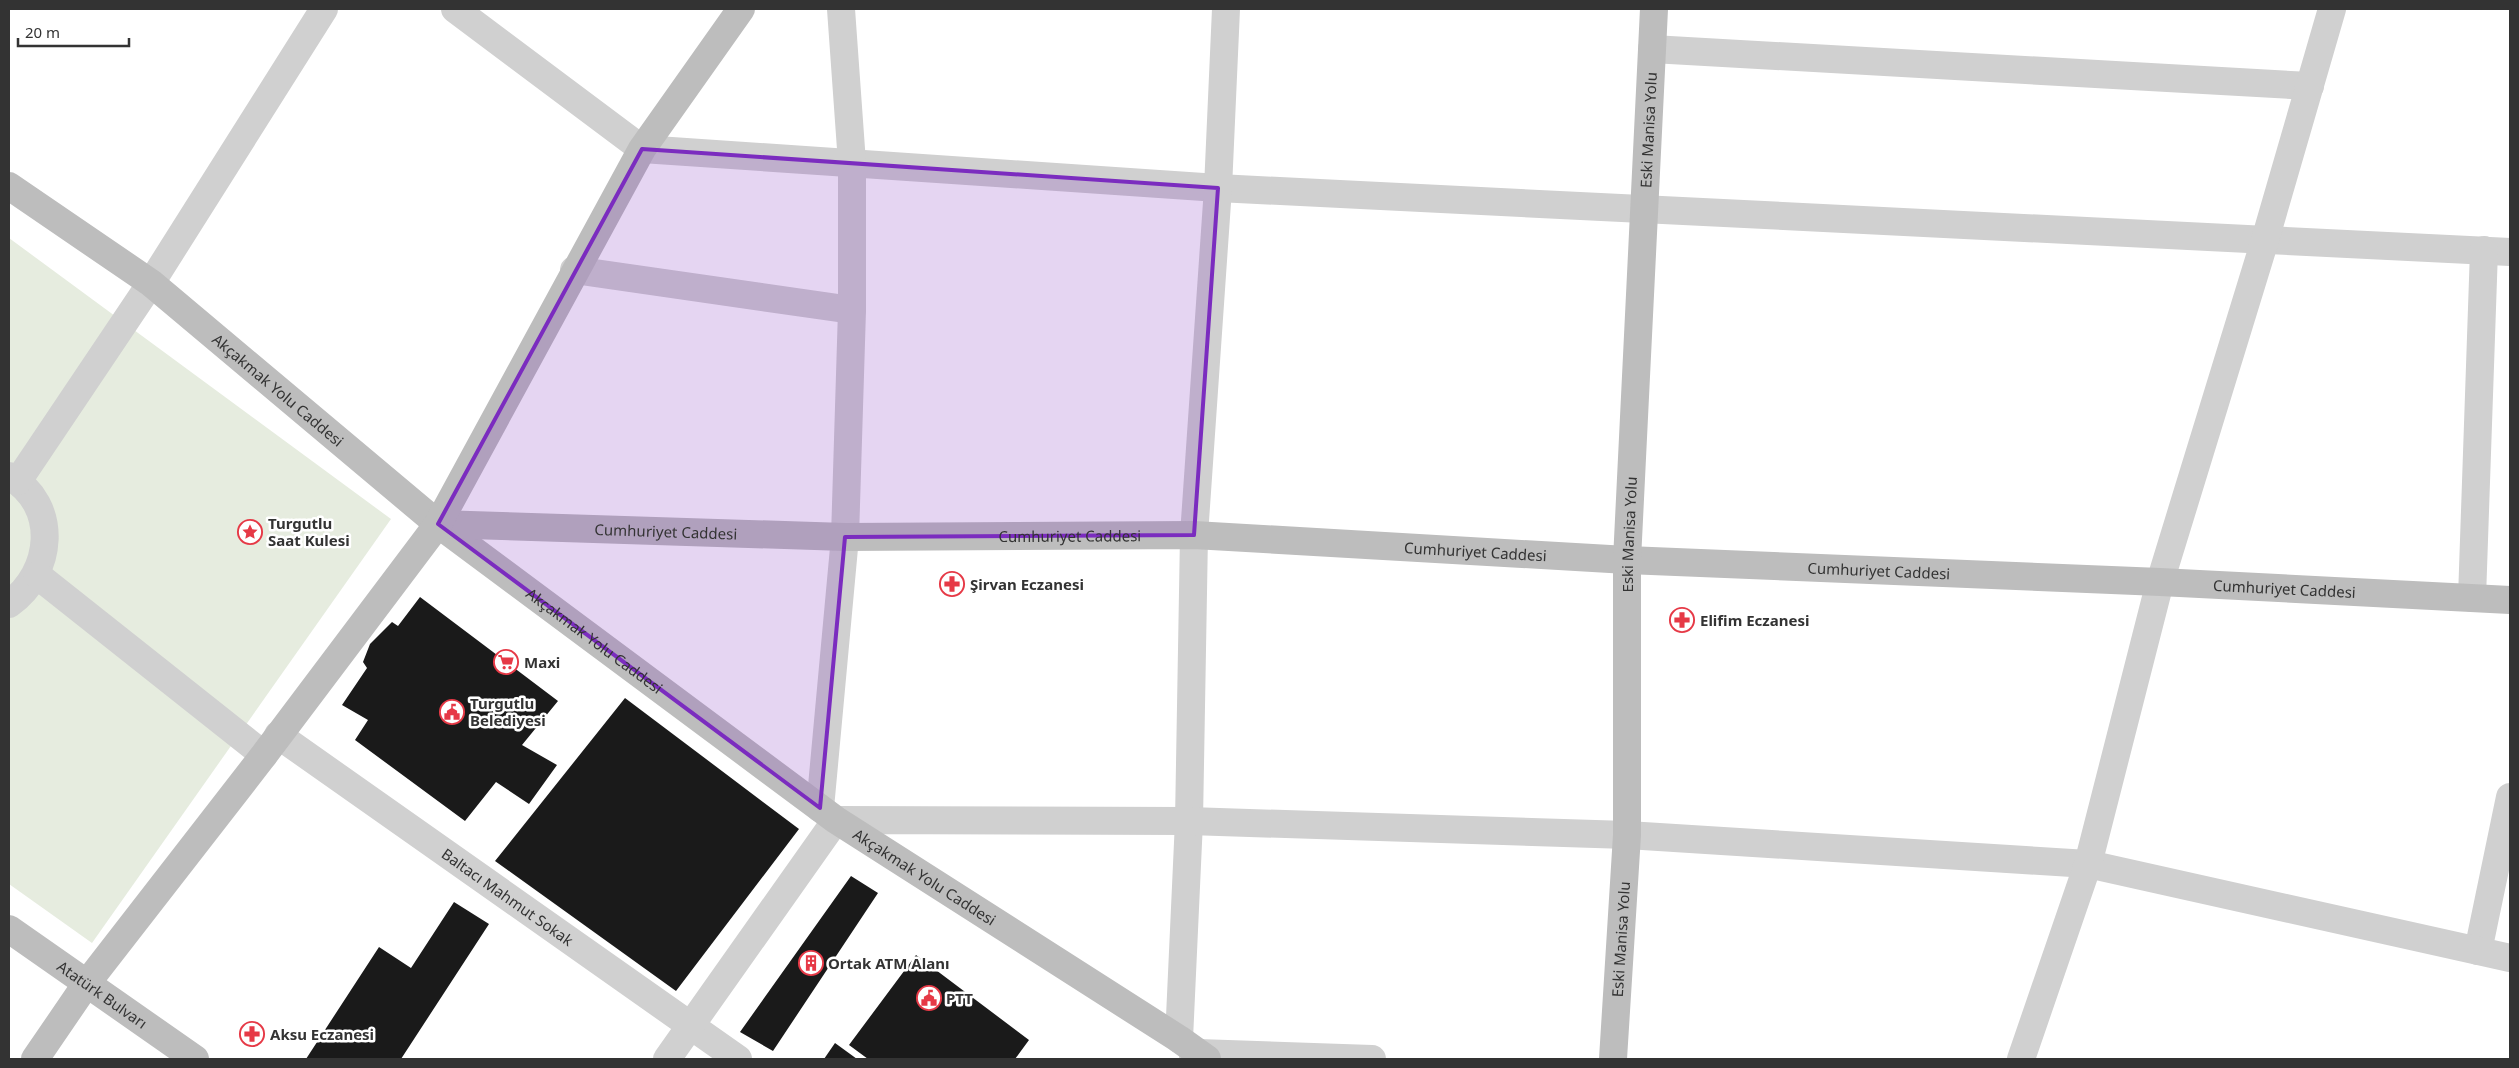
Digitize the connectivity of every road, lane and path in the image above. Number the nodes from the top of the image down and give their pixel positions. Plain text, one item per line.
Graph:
1 (324, 9) edge
2 (455, 9) edge
3 (741, 9) edge
4 (841, 9) edge
5 (1226, 9) edge
6 (1654, 9) edge
7 (2332, 9) edge
8 (1652, 50) junction
9 (2310, 86) junction
10 (642, 149) junction
11 (852, 163) junction
12 (9, 186) edge
13 (1218, 188) junction
14 (1643, 208) junction
15 (2265, 240) junction
16 (2497, 251) edge
17 (574, 270) junction
18 (150, 283) junction
19 (852, 310) junction
20 (13, 479) edge
21 (438, 524) junction
22 (1194, 535) junction
23 (845, 537) junction
24 (1627, 560) junction
25 (37, 575) junction
26 (2160, 582) junction
27 (2472, 598) junction
28 (2510, 600) edge
29 (9, 604) edge
30 (271, 745) junction
31 (2510, 797) edge
32 (828, 814) junction
33 (1188, 821) junction
34 (1627, 834) junction
35 (2088, 864) junction
36 (9, 929) edge
37 (2478, 951) junction
38 (2510, 958) edge
39 (87, 983) junction
40 (691, 1026) junction
41 (1194, 1053) edge
42 (35, 1059) edge
43 (195, 1059) edge
44 (667, 1059) edge
45 (738, 1059) edge
46 (1372, 1059) edge
47 (1613, 1059) edge
48 (2022, 1059) edge

1 - 18 street
2 - 10 street
3 - 10 main road
4 - 11 street
5 - 13 street
6 - 8 main road, Eski Manisa Yolu
7 - 9 street
8 - 9 street
8 - 14 main road, Eski Manisa Yolu
9 - 15 street
10 - 11 street
10 - 17 main road
11 - 13 street
11 - 19 street
12 - 18 main road, Akçakmak Yolu Caddesi
13 - 14 street
13 - 22 street
14 - 15 street
14 - 24 main road, Eski Manisa Yolu
15 - 16 street
15 - 26 street
16 - 27 street
17 - 19 street
17 - 21 main road
18 - 20 street
18 - 21 main road, Akçakmak Yolu Caddesi
19 - 23 street
20 - 25 street
21 - 23 main road, Cumhuriyet Caddesi
21 - 30 main road
21 - 32 main road, Akçakmak Yolu Caddesi
22 - 23 main road, Cumhuriyet Caddesi
22 - 24 main road, Cumhuriyet Caddesi
22 - 33 street
23 - 32 street
24 - 26 main road, Cumhuriyet Caddesi
24 - 34 main road, Eski Manisa Yolu
25 - 29 street
25 - 30 street, Baltacı Mahmut Sokak
26 - 27 main road, Cumhuriyet Caddesi
26 - 35 street
27 - 28 main road, Cumhuriyet Caddesi
30 - 39 main road
30 - 40 street, Baltacı Mahmut Sokak
31 - 37 street
32 - 33 street
32 - 40 street
32 - 41 main road, Akçakmak Yolu Caddesi
33 - 34 street
33 - 41 street
34 - 35 street
34 - 47 main road, Eski Manisa Yolu
35 - 37 street
35 - 48 street
36 - 39 main road, Atatürk Bulvarı
37 - 38 street
39 - 42 main road
39 - 43 main road, Atatürk Bulvarı
40 - 44 street
40 - 45 street, Baltacı Mahmut Sokak
41 - 46 street

